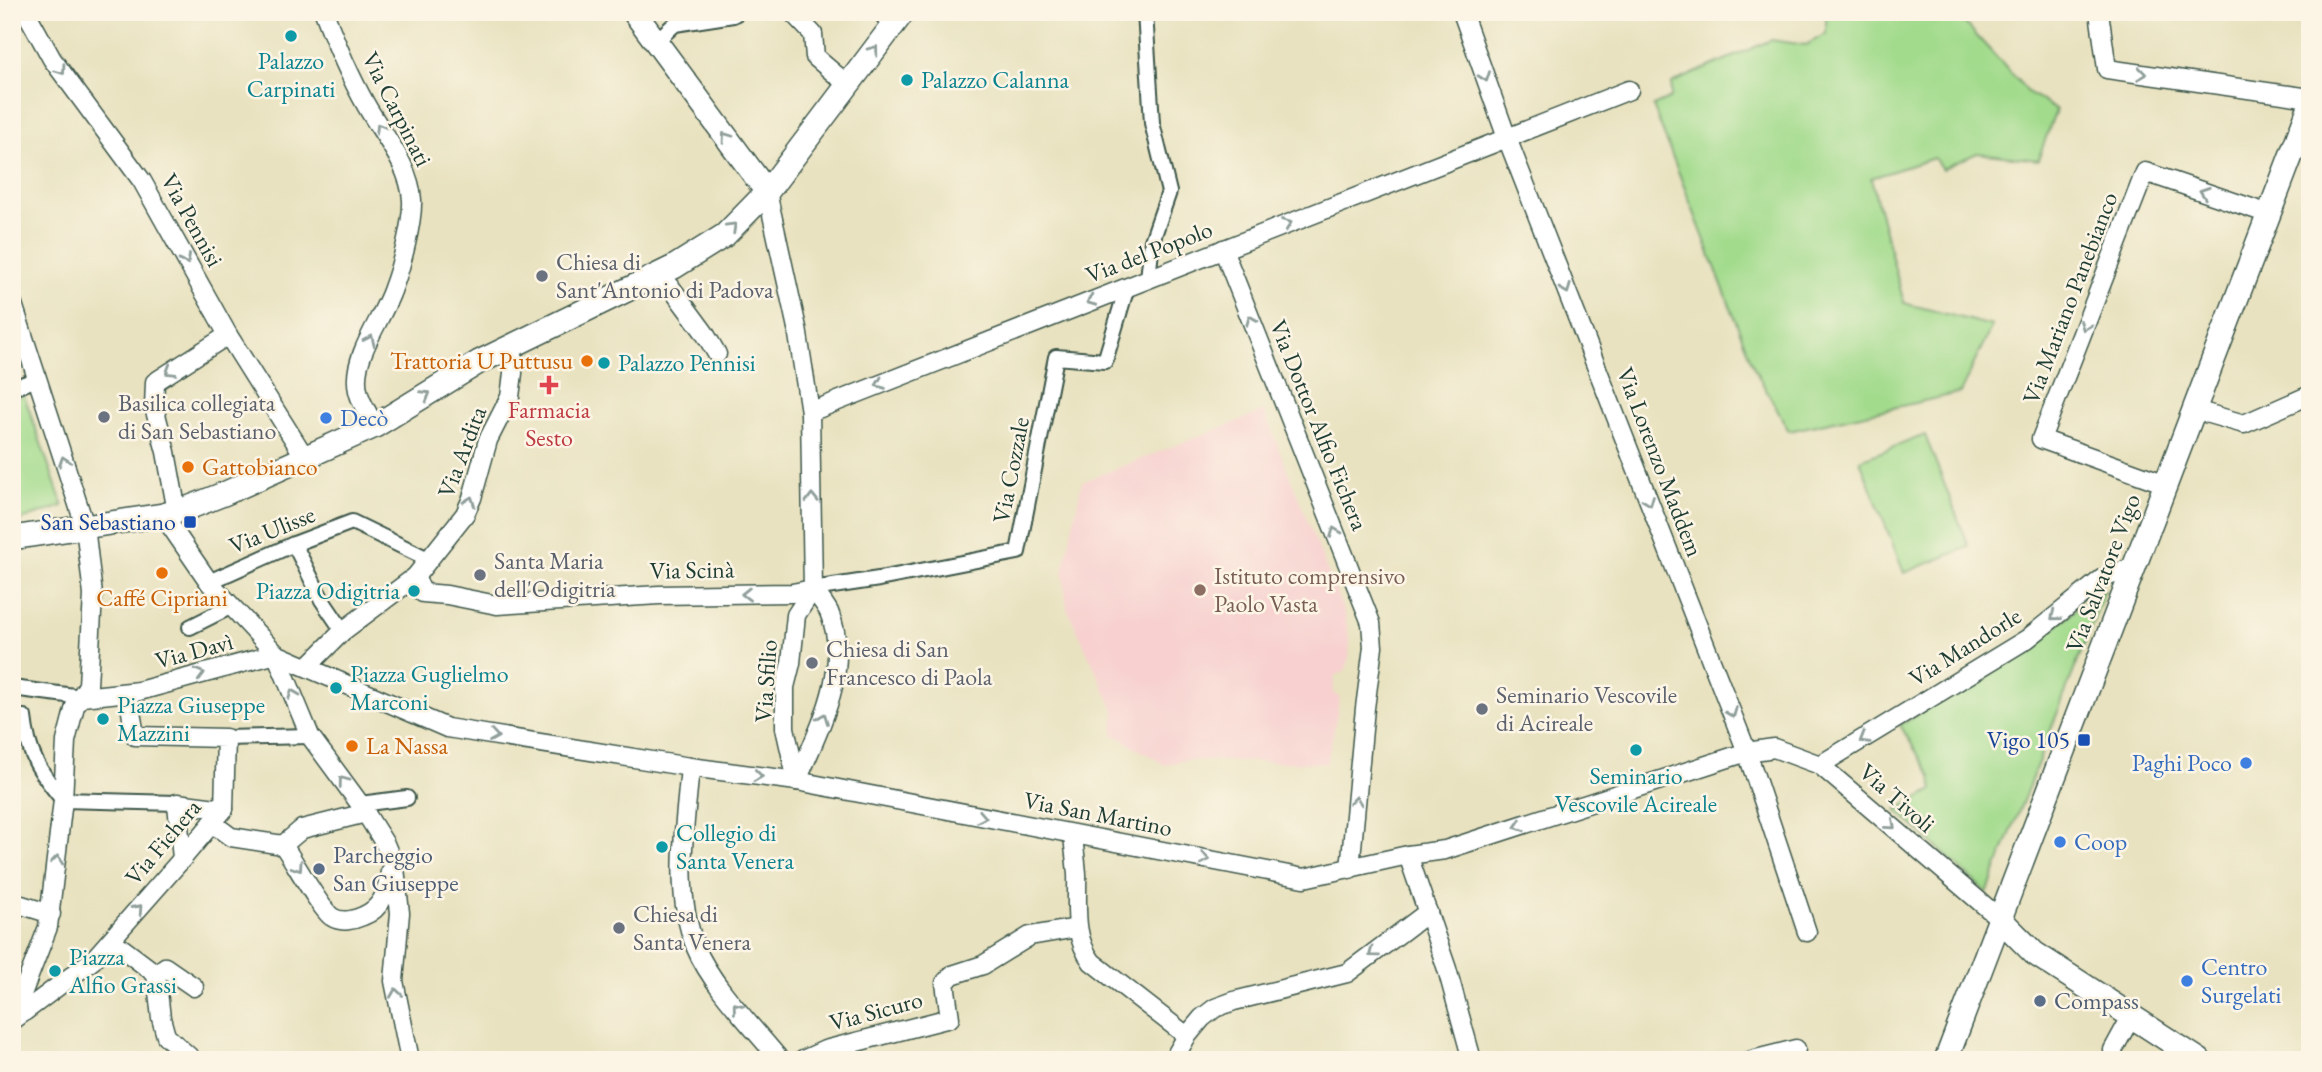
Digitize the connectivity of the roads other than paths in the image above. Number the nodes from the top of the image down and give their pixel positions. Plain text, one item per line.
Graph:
1 (26, 12) edge
2 (324, 12) edge
3 (634, 12) edge
4 (738, 12) edge
5 (792, 12) edge
6 (1145, 12) edge
7 (1462, 12) edge
8 (2099, 12) edge
9 (892, 16) edge
10 (656, 41) junction
11 (848, 85) junction
12 (1629, 90) dead end
13 (2310, 98) edge
14 (2310, 106) edge
15 (1507, 138) junction
16 (767, 192) junction
17 (2269, 214) junction
18 (1223, 249) junction
19 (661, 274) junction
20 (1148, 279) junction
21 (1126, 287) junction
22 (12, 302) edge
23 (228, 335) junction
24 (508, 349) junction
25 (717, 354) dead end
26 (38, 379) junction
27 (12, 388) edge
28 (2310, 395) edge
29 (2195, 410) junction
30 (810, 412) junction
31 (375, 426) junction
32 (306, 459) junction
33 (2166, 484) junction
34 (176, 512) junction
35 (85, 526) junction
36 (12, 538) edge
37 (294, 544) junction
38 (426, 557) junction
39 (2133, 567) junction
40 (415, 577) junction
41 (209, 582) junction
42 (813, 589) junction
43 (230, 607) junction
44 (190, 627) dead end
45 (342, 631) junction
46 (268, 652) junction
47 (308, 666) junction
48 (12, 688) edge
49 (79, 692) junction
50 (133, 692) junction
51 (24, 717) dead end
52 (226, 738) junction
53 (308, 740) junction
54 (1747, 752) junction
55 (1820, 765) junction
56 (690, 767) junction
57 (797, 781) junction
58 (407, 798) dead end
59 (63, 800) junction
60 (177, 803) junction
61 (363, 808) junction
62 (224, 809) junction
63 (212, 823) junction
64 (1073, 835) junction
65 (283, 845) junction
66 (1408, 855) junction
67 (183, 859) junction
68 (391, 861) junction
69 (1350, 869) junction
70 (12, 902) edge
71 (1428, 912) junction
72 (1999, 918) junction
73 (50, 921) junction
74 (1077, 928) junction
75 (1807, 932) dead end
76 (111, 940) junction
77 (156, 974) junction
78 (194, 987) dead end
79 (2131, 1017) junction
80 (12, 1020) edge
81 (1188, 1036) junction
82 (1796, 1049) dead end
83 (193, 1060) edge
84 (410, 1060) edge
85 (780, 1060) edge
86 (803, 1060) edge
87 (1173, 1060) edge
88 (1472, 1060) edge
89 (1752, 1060) edge
90 (1946, 1060) edge
91 (2114, 1060) edge
92 (2199, 1060) edge

1 -> 23 street, Via Pennisi
31 -> 2 street, Via Carpinati
3 - 10 street
4 - 10 street
5 - 11 street
6 - 20 street
7 -> 15 street, Via Lorenzo Maddem
8 -> 13 street
11 -> 9 street
16 -> 10 street
11 - 16 street
12 - 15 street, Via del Popolo
14 - 17 street, Via Salvatore Vigo
18 -> 15 street, Via del Popolo
15 -> 54 street, Via Lorenzo Maddem
19 -> 16 street
16 - 30 street
17 - 29 street, Via Salvatore Vigo
17 -> 33 street, Via Mariano Panebianco
18 - 20 street, Via del Popolo
69 -> 18 street, Via Dottor Alfio Fichera
19 - 24 street
19 - 25 street
20 - 21 street, Via del Popolo
21 -> 30 street, Via del Popolo
21 - 42 street, Via Cozzale
22 - 26 street
23 - 32 street, Via Pennisi
23 -> 34 street
31 -> 24 street
38 -> 24 street, Via Ardita
26 - 27 street
35 -> 26 street
28 - 29 street
29 - 33 street, Via Salvatore Vigo
42 -> 30 street
31 - 32 street
32 - 34 street
33 - 39 street, Via Salvatore Vigo
34 - 35 street
34 - 41 street
35 - 36 street
35 - 49 street
37 - 38 street, Via Ulisse
37 - 41 street, Via Ulisse
37 - 45 street
38 - 40 street, Via Ardita
39 -> 55 street, Via Mandorle
39 - 72 street, Via Salvatore Vigo
42 -> 40 street, Via Scinà
40 - 45 street, Via Ardita
41 - 43 street
42 - 57 street, Via Sfilio
57 -> 42 street
43 - 44 street
43 - 46 street
45 - 47 street, Via Ardita
46 - 47 street, Via San Martino
50 -> 46 street, Via Davì
53 -> 46 street
47 -> 56 street, Via San Martino
48 - 49 street
49 - 50 street, Via Davì
49 - 59 street
50 - 52 street
51 - 59 street
52 - 53 street
52 - 62 street, Via Fichera
61 -> 53 street
54 - 55 street, Via Tivoli
54 -> 66 street, Via San Martino
54 - 75 street, Via Lorenzo Maddem
55 -> 72 street, Via Tivoli
56 -> 57 street, Via San Martino
85 -> 56 street
57 -> 64 street, Via San Martino
58 - 61 street
59 - 60 street
73 -> 59 street
60 - 62 street
60 - 67 street
61 - 65 street
61 - 68 street
62 - 63 street, Via Fichera
63 - 65 street
63 - 67 street, Via Fichera
64 -> 69 street, Via San Martino
64 - 74 street
65 -> 68 street
66 - 69 street, Via San Martino
66 - 71 street
76 -> 67 street, Via Fichera
84 -> 68 street
70 - 73 street
71 -> 81 street
71 - 88 street
72 - 79 street
72 - 90 street, Via Salvatore Vigo
73 - 80 street
74 - 81 street
74 - 86 street, Via Sicuro
76 - 77 street
76 - 80 street, Via Fichera
77 - 78 street
77 - 83 street
79 - 91 street
79 - 92 street
81 - 87 street
82 - 89 street

